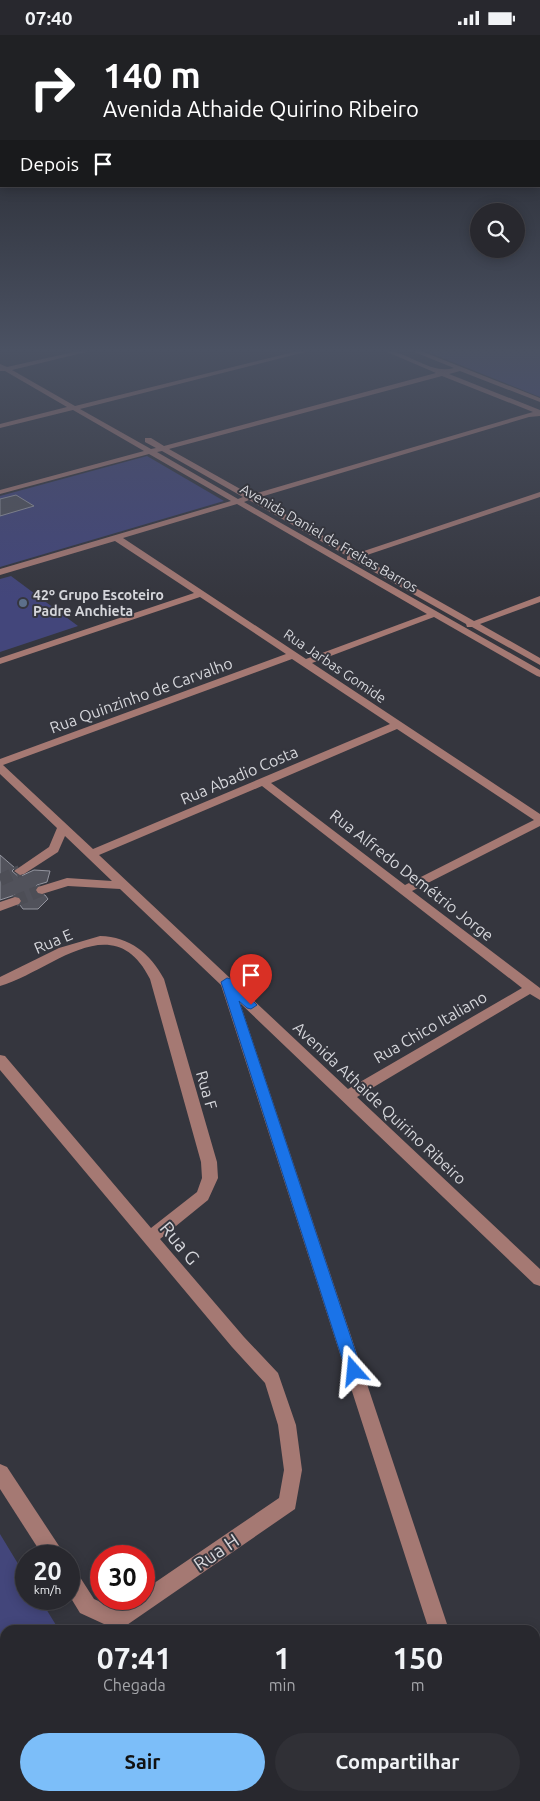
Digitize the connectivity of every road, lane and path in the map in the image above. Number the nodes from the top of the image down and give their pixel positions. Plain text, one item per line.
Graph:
1 (119, 433) edge
2 (136, 433) edge
3 (216, 433) edge
4 (465, 433) edge
5 (162, 448) junction
6 (150, 451) junction
7 (0, 492) edge
8 (540, 494) edge
9 (250, 498) junction
10 (237, 501) junction
11 (114, 537) junction
12 (354, 557) junction
13 (341, 561) junction
14 (0, 572) edge
15 (200, 594) junction
16 (540, 599) edge
17 (435, 614) junction
18 (473, 624) junction
19 (461, 629) junction
20 (293, 655) junction
21 (0, 661) edge
22 (540, 662) edge
23 (304, 663) junction
24 (540, 675) edge
25 (398, 725) junction
26 (0, 763) edge
27 (0, 768) edge
28 (263, 782) junction
29 (540, 820) edge
30 (63, 827) junction
31 (92, 854) junction
32 (20, 871) tunnel mouth
33 (125, 885) junction
34 (42, 890) tunnel mouth
35 (404, 890) junction
36 (15, 901) tunnel mouth
37 (0, 907) edge
38 (121, 943) joint
39 (0, 982) edge
40 (227, 982) junction
41 (536, 991) edge
42 (0, 1060) edge
43 (347, 1096) junction
44 (150, 1238) junction
45 (540, 1279) edge
46 (293, 1470) joint
47 (0, 1473) edge
48 (47, 1545) edge
49 (80, 1595) edge
50 (437, 1625) edge

1 - 6 street, Avenida Daniel de Freitas Barros
2 - 5 street, Avenida Daniel de Freitas Barros
3 - 5 street
4 - 9 street
5 - 6 street
5 - 9 street, Avenida Daniel de Freitas Barros
6 - 7 street
6 - 10 street, Avenida Daniel de Freitas Barros
8 - 12 street
9 - 10 street
9 - 12 street, Avenida Daniel de Freitas Barros
10 - 11 street
10 - 13 street, Avenida Daniel de Freitas Barros
11 - 14 street
11 - 15 street, Rua Jarbas Gomide
12 - 13 street
12 - 18 street, Avenida Daniel de Freitas Barros
13 - 17 street, Avenida Daniel de Freitas Barros
15 - 20 street, Rua Jarbas Gomide
15 - 21 street
16 - 18 street
17 - 19 street, Avenida Daniel de Freitas Barros
17 - 23 street
18 - 19 street
18 - 22 street, Avenida Daniel de Freitas Barros
19 - 24 street, Avenida Daniel de Freitas Barros
20 - 23 street, Rua Jarbas Gomide
20 - 26 street, Rua Quinzinho de Carvalho
23 - 25 street, Rua Jarbas Gomide
25 - 28 street, Rua Abadio Costa
25 - 29 street, Rua Jarbas Gomide
27 - 30 street, Avenida Athaide Quirino Ribeiro
28 - 31 street, Rua Abadio Costa
28 - 35 street, Rua Alfredo Demétrio Jorge
29 - 35 street
30 - 31 street, Avenida Athaide Quirino Ribeiro
30 - 32 street
31 - 33 street, Avenida Athaide Quirino Ribeiro
33 - 34 street
33 - 40 street, Avenida Athaide Quirino Ribeiro
35 - 41 street, Rua Alfredo Demétrio Jorge
36 - 37 street
38 - 39 street, Rua E
38 - 44 street, Rua F
40 - 43 street, Avenida Athaide Quirino Ribeiro
40 - 50 street
41 - 43 street, Rua Chico Italiano
42 - 44 street, Rua G
43 - 45 street, Avenida Athaide Quirino Ribeiro
44 - 46 street, Rua G
46 - 49 street, Rua H
47 - 48 street

